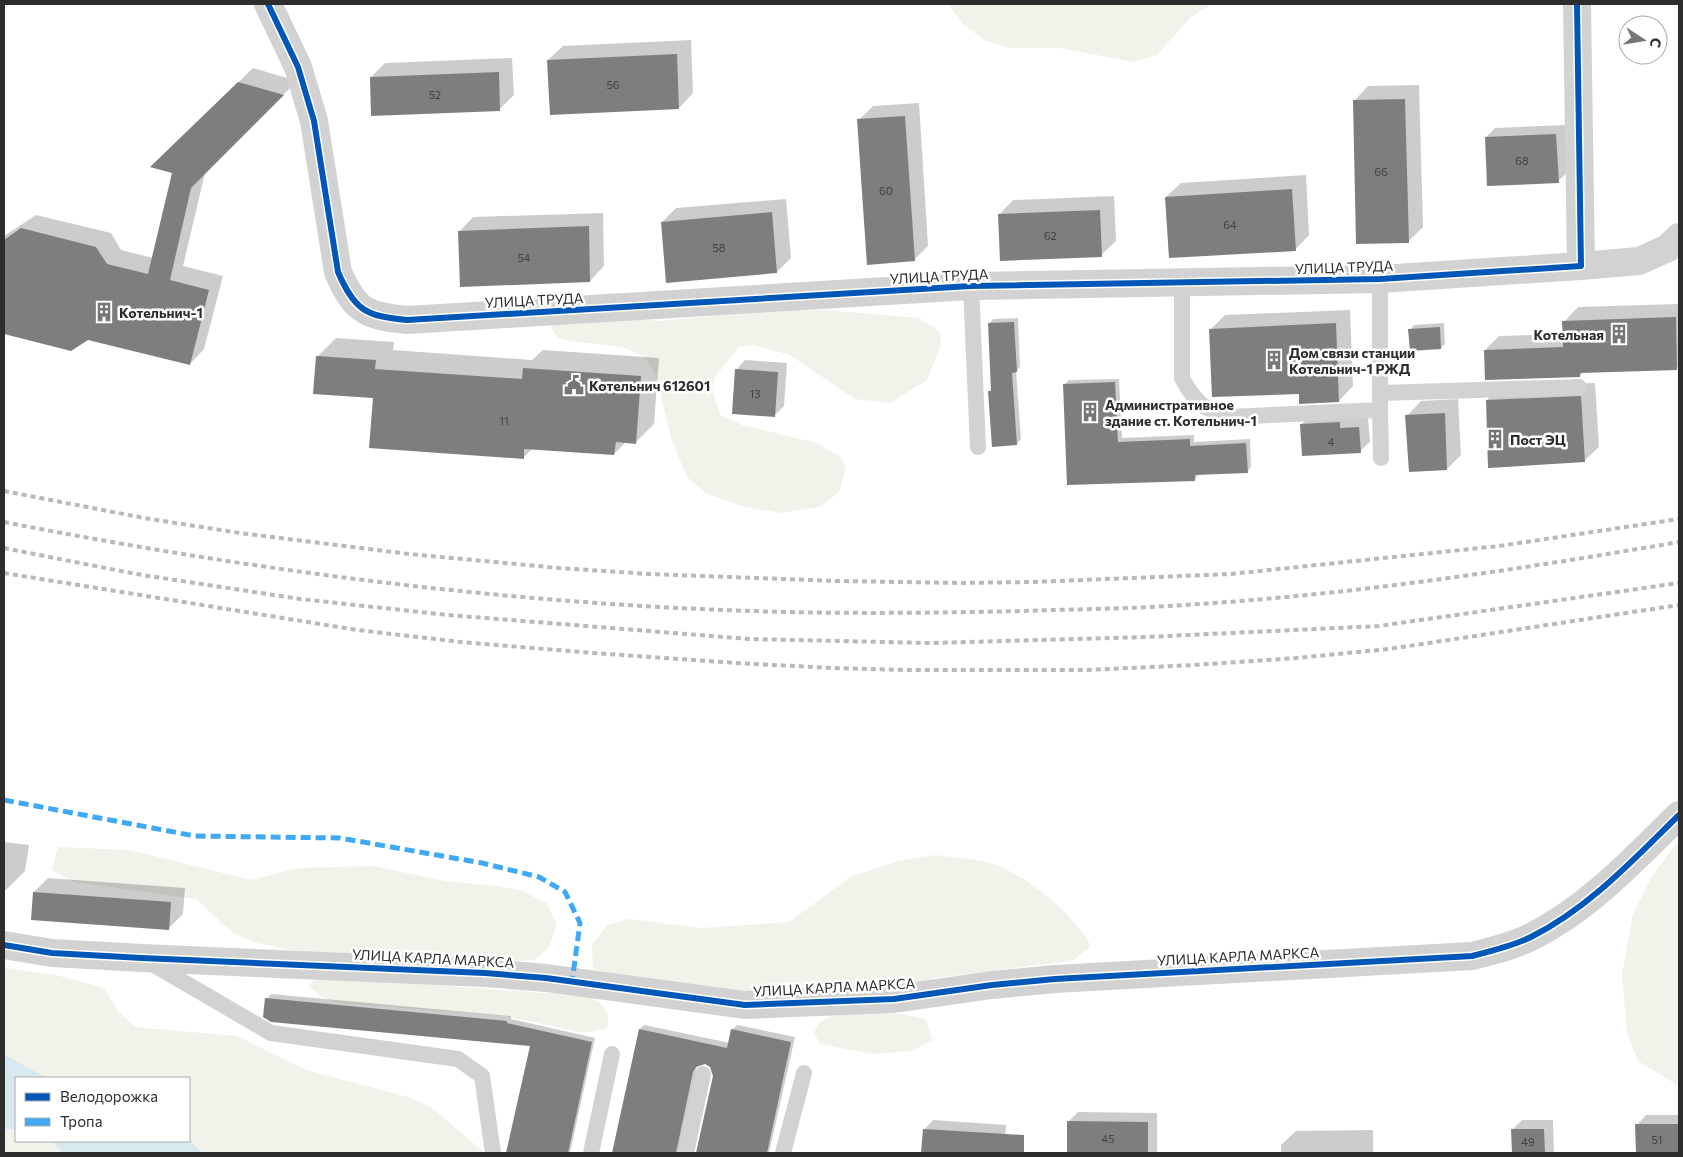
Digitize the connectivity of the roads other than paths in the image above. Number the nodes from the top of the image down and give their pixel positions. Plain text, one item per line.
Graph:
1 (268, 4) edge
2 (1578, 4) edge
3 (1679, 237) edge
4 (1581, 266) junction
5 (1380, 278) junction
6 (1182, 283) junction
7 (971, 286) junction
8 (1579, 387) dead end
9 (1380, 402) junction
10 (978, 447) dead end
11 (1381, 458) dead end
12 (1679, 814) edge
13 (4, 945) edge
14 (142, 958) junction
15 (612, 1054) dead end
16 (804, 1073) dead end
17 (703, 1074) dead end
18 (493, 1153) edge
19 (591, 1153) edge
20 (686, 1153) edge
21 (783, 1153) edge

1 - 7 street, УЛИЦА ТРУДА
2 - 4 street
3 - 4 street, УЛИЦА ТРУДА
4 - 5 street, УЛИЦА ТРУДА
5 - 6 street, УЛИЦА ТРУДА
5 - 9 lane
6 - 7 street, УЛИЦА ТРУДА
6 - 9 lane
7 - 10 lane
8 - 9 lane
9 - 11 lane
12 - 14 street, УЛИЦА КАРЛА МАРКСА
13 - 14 street, УЛИЦА КАРЛА МАРКСА
14 - 18 lane
15 - 19 lane
16 - 21 lane
17 - 20 lane

